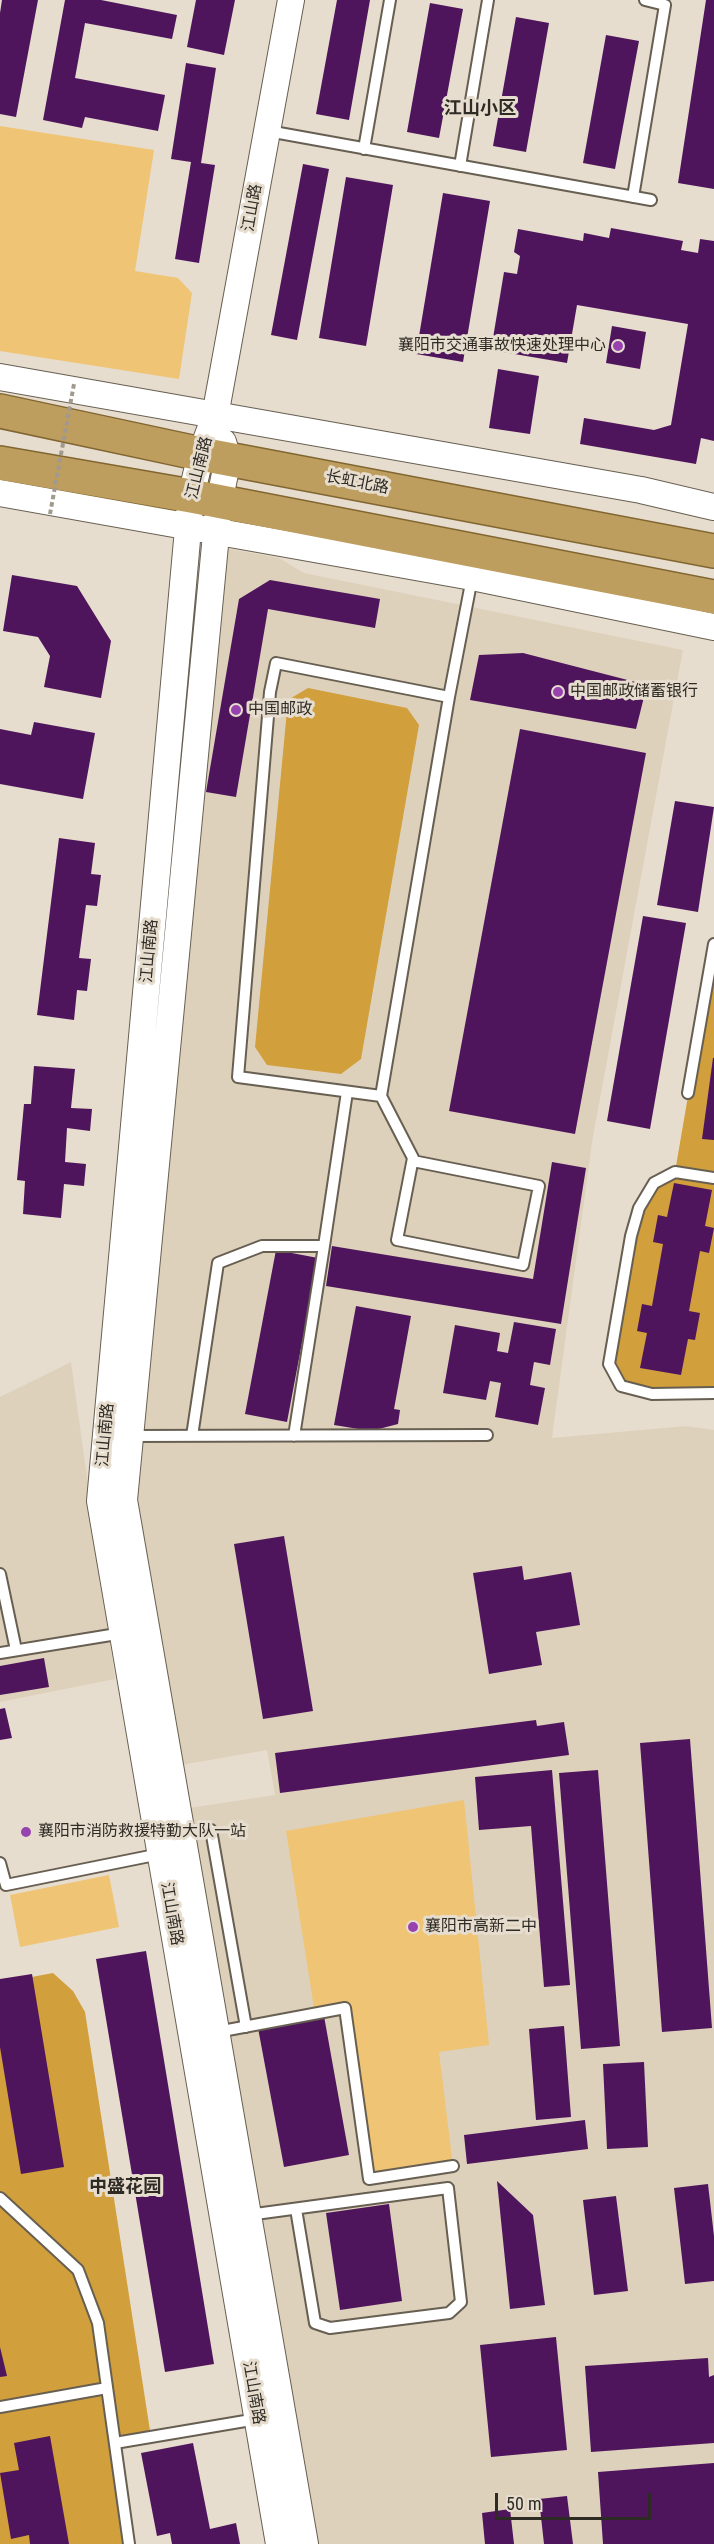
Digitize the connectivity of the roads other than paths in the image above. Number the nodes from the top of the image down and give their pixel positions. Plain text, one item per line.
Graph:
1 (291, 0) edge
2 (390, 0) edge
3 (488, 0) edge
4 (645, 0) edge
5 (267, 131) junction
6 (364, 149) junction
7 (460, 166) junction
8 (633, 196) junction
9 (651, 200) dead end
10 (0, 377) edge
11 (0, 411) edge
12 (215, 416) junction
13 (215, 456) junction
14 (0, 463) edge
15 (0, 493) edge
16 (714, 507) edge
17 (204, 515) junction
18 (714, 551) edge
19 (472, 577) junction
20 (714, 597) edge
21 (714, 627) edge
22 (449, 697) junction
23 (714, 944) edge
24 (347, 1092) junction
25 (688, 1093) dead end
26 (381, 1096) junction
27 (413, 1161) junction
28 (714, 1178) edge
29 (324, 1246) junction
30 (714, 1393) edge
31 (487, 1435) dead end
32 (192, 1436) junction
33 (294, 1436) junction
34 (130, 1437) junction
35 (0, 1574) edge
36 (123, 1633) junction
37 (16, 1650) junction
38 (0, 1653) edge
39 (211, 1830) dead end
40 (161, 1854) junction
41 (0, 1863) edge
42 (246, 2027) junction
43 (217, 2032) junction
44 (453, 2166) dead end
45 (0, 2198) edge
46 (296, 2209) junction
47 (248, 2215) junction
48 (107, 2388) junction
49 (0, 2407) edge
50 (258, 2419) junction
51 (115, 2443) junction
52 (129, 2544) edge
53 (279, 2544) edge
54 (305, 2544) edge

1 - 5 street, 江山路
2 - 6 lane
3 - 7 lane
4 - 8 lane
5 - 6 lane
5 - 12 street, 江山路
6 - 7 lane
7 - 8 lane
8 - 9 lane
10 - 12 street
11 - 13 highway, 长虹北路
12 - 13 street, 江山南路
12 - 16 street
13 - 17 street, 江山南路
13 - 18 highway, 长虹北路
14 - 17 highway
15 - 17 street
17 - 19 street
17 - 20 highway
17 - 34 street, 江山南路
17 - 36 street, 江山南路
19 - 21 street
19 - 22 lane
22 - 24 lane
22 - 26 lane
23 - 25 lane
24 - 26 lane
24 - 29 lane
26 - 27 lane
27 - 27 lane
28 - 30 lane
29 - 32 lane
29 - 33 lane
31 - 33 lane
32 - 33 lane
32 - 34 lane
34 - 43 street, 江山南路
35 - 37 lane
36 - 37 lane
36 - 40 street, 江山南路
37 - 38 lane
39 - 42 lane
40 - 41 lane
40 - 50 street, 江山南路
42 - 43 lane
42 - 44 lane
43 - 47 street, 江山南路
45 - 48 lane
46 - 46 lane
46 - 47 lane
47 - 54 street, 江山南路
48 - 49 lane
48 - 51 lane
50 - 51 lane
50 - 53 street, 江山南路
51 - 52 lane

